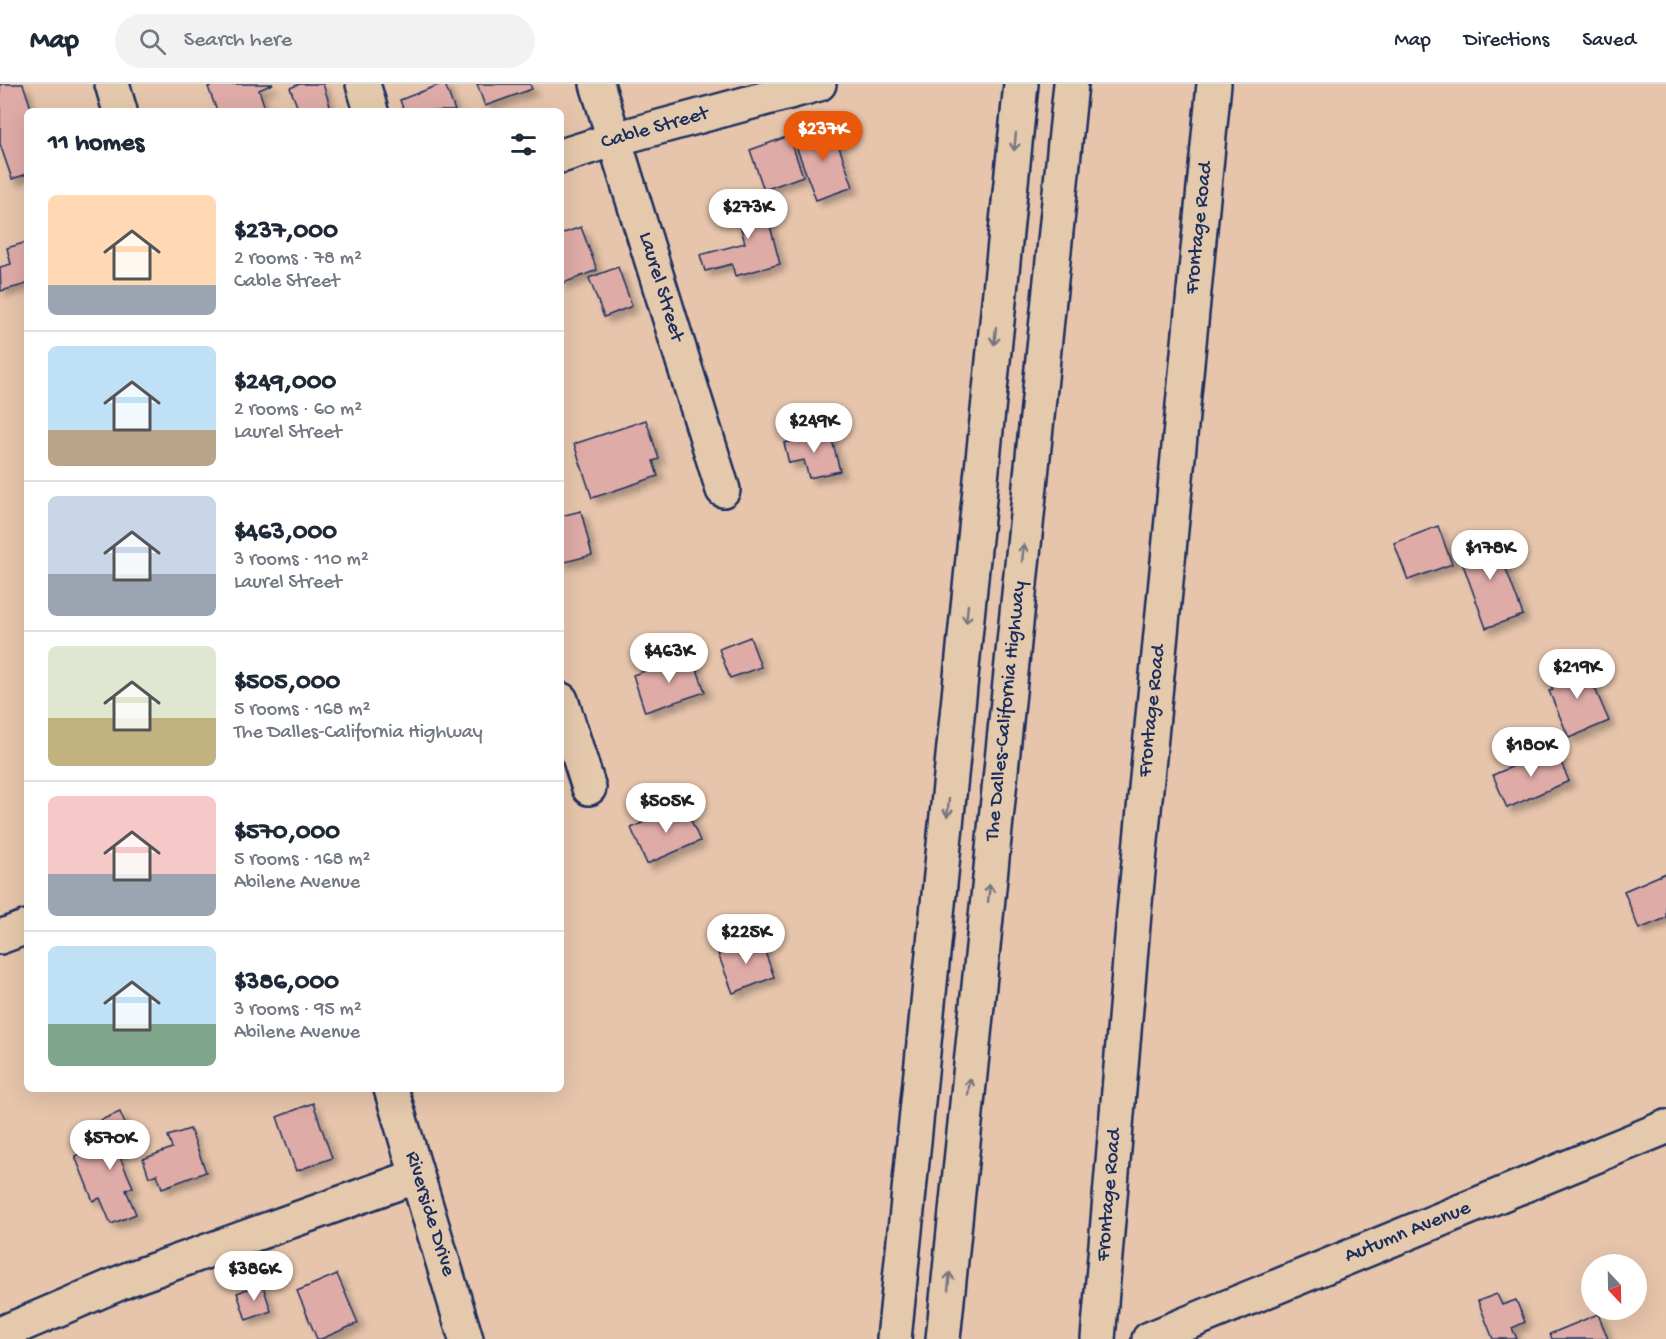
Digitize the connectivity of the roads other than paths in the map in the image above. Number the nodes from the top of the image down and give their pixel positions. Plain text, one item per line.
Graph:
1 (112, 84) edge
2 (363, 84) edge
3 (597, 84) edge
4 (819, 84) edge
5 (1021, 84) edge
6 (1071, 84) edge
7 (1214, 84) edge
8 (119, 108) edge
9 (370, 108) edge
10 (615, 139) junction
11 (564, 155) edge
12 (723, 490) dead end
13 (564, 709) edge
14 (590, 788) dead end
15 (24, 928) edge
16 (0, 937) edge
17 (392, 1092) edge
18 (1666, 1127) edge
19 (417, 1176) junction
20 (0, 1335) edge
21 (466, 1339) edge
22 (894, 1339) edge
23 (943, 1339) edge
24 (1098, 1339) edge
25 (1149, 1339) edge

1 - 8 main road
2 - 9 main road
3 - 10 main road, Laurel Street
4 - 10 main road, Cable Street
5 -> 22 main road
23 -> 6 main road, The Dalles-California Highway
7 - 24 main road, Frontage Road
10 - 11 main road, Cable Street
10 - 12 main road, Laurel Street
13 - 14 main road
15 - 16 main road
17 - 19 main road, Riverside Drive
18 - 25 main road, Autumn Avenue
19 - 20 main road
19 - 21 main road, Riverside Drive

